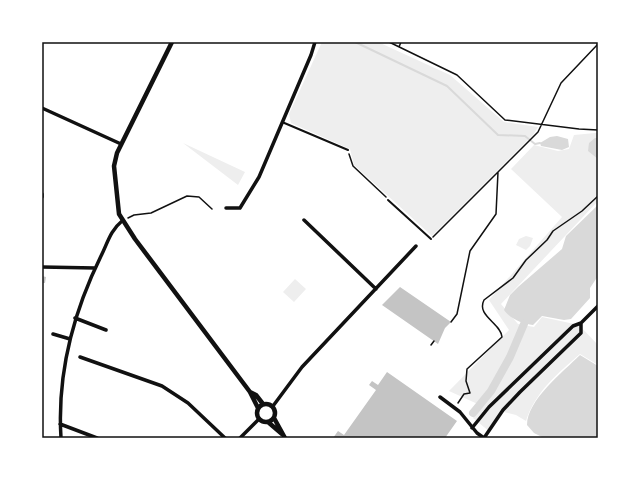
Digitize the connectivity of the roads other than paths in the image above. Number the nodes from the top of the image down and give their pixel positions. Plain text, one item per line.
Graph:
1 (172, 42) edge
2 (315, 42) edge
3 (42, 108) edge
4 (282, 122) junction
5 (121, 144) junction
6 (348, 150) road end
7 (42, 194) edge
8 (42, 197) edge
9 (388, 200) road end
10 (226, 208) dead end
11 (304, 220) dead end
12 (122, 221) junction
13 (431, 239) road end
14 (416, 246) dead end
15 (42, 267) edge
16 (95, 268) junction
17 (376, 288) junction
18 (598, 306) edge
19 (75, 318) junction
20 (581, 323) junction
21 (106, 330) dead end
22 (53, 334) dead end
23 (70, 339) junction
24 (80, 357) dead end
25 (250, 392) junction
26 (440, 397) dead end
27 (263, 404) junction
28 (273, 406) junction
29 (258, 408) junction
30 (274, 418) junction
31 (259, 419) junction
32 (268, 422) junction
33 (60, 424) junction
34 (472, 428) junction
35 (284, 436) edge
36 (61, 438) edge
37 (97, 438) edge
38 (225, 438) edge
39 (240, 438) edge
40 (484, 438) edge

1 - 5 street
2 - 4 street
3 - 5 street
4 - 6 lane
4 - 10 street
5 - 12 street
7 - 8 street
9 - 13 lane
11 - 17 street
12 - 16 street
12 - 25 street
14 - 17 street
15 - 16 street
16 - 19 street
17 - 28 street
18 - 20 street
19 - 21 street
19 - 23 street
20 - 34 street
20 - 40 street
22 - 23 street
23 - 33 street
24 - 38 street
25 - 27 street
25 - 29 street
26 - 34 street
27 - 28 street
27 - 29 street
28 - 30 street
29 - 31 street
30 - 32 street
30 - 35 street
31 - 32 street
31 - 39 street
32 - 35 street
33 - 36 street
33 - 37 street
34 - 40 street

